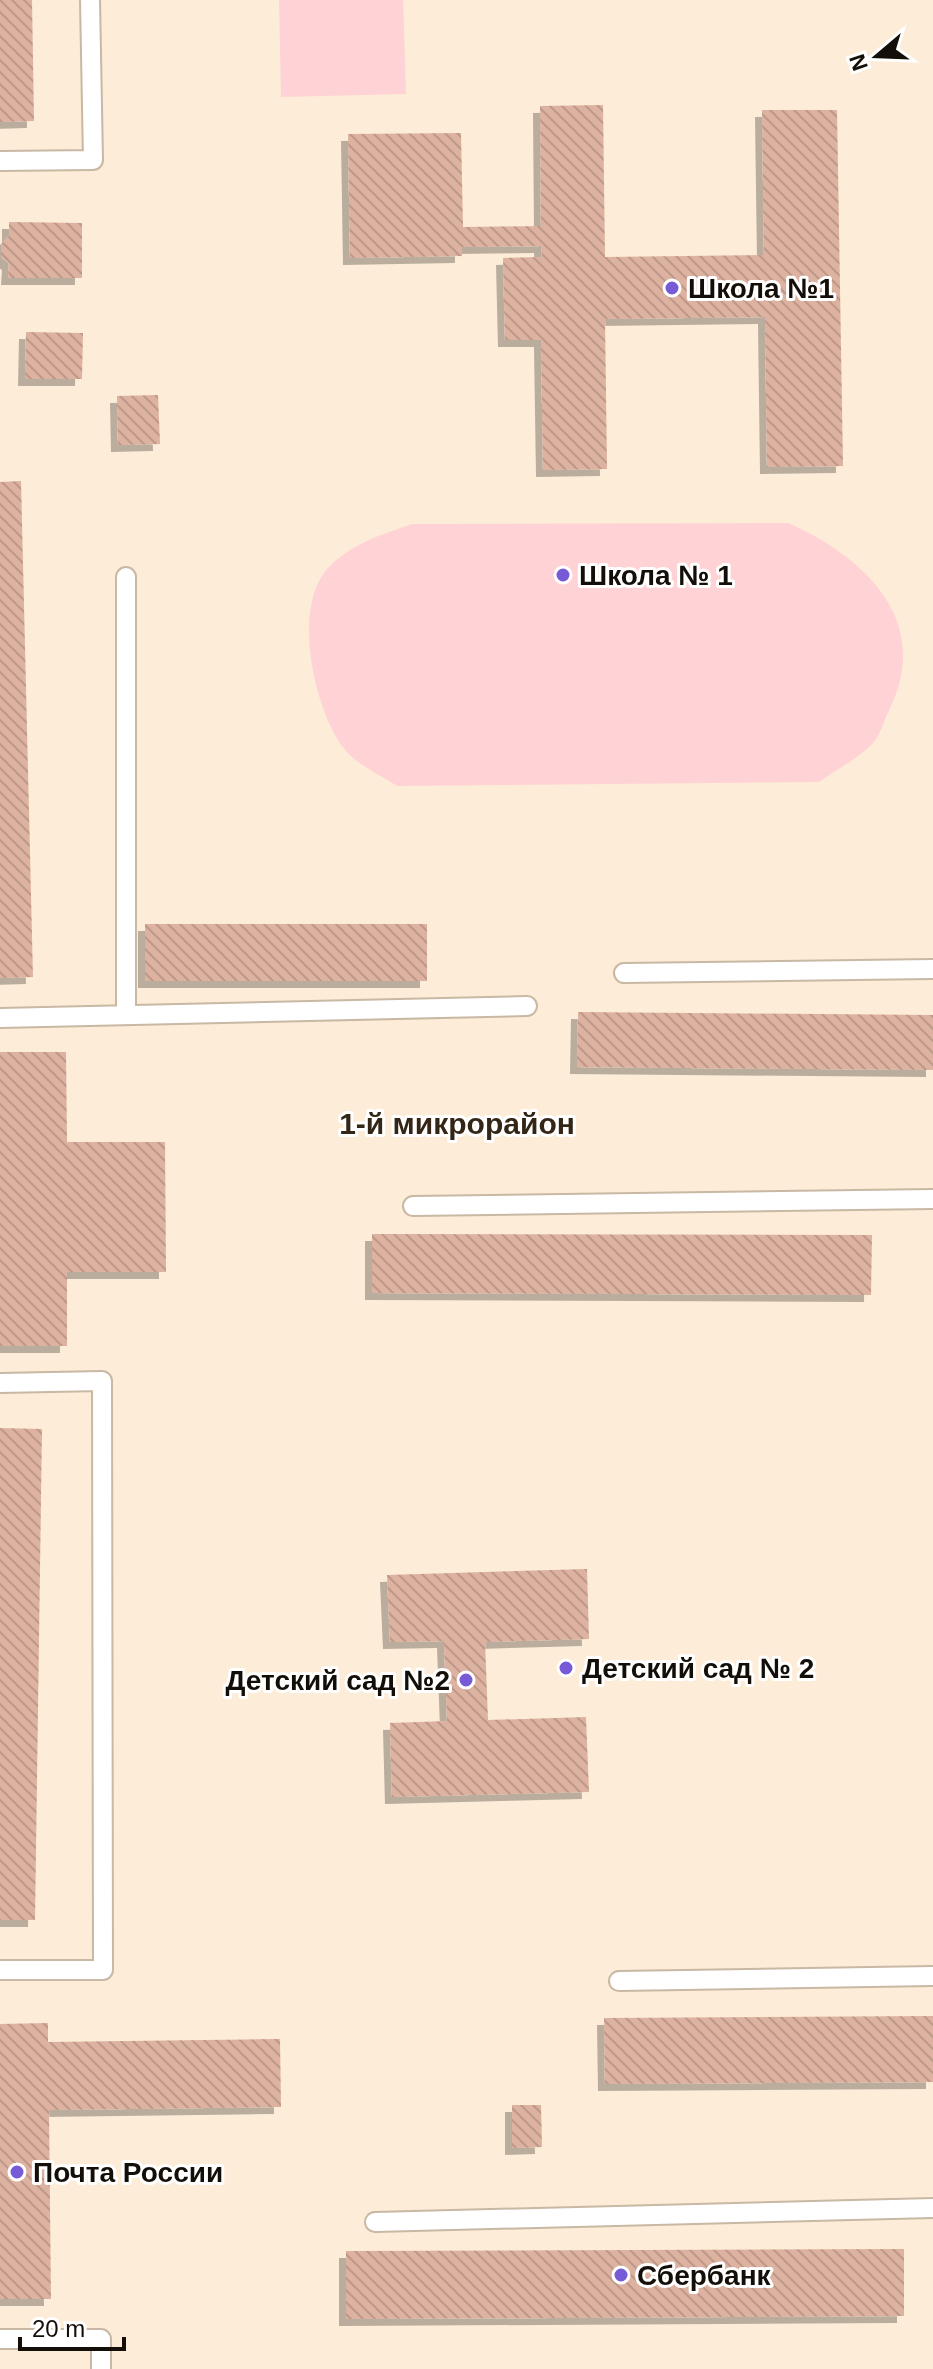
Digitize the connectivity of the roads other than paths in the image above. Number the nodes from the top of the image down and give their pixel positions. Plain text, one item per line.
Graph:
1 (90, 0) edge
2 (0, 161) edge
3 (126, 577) dead end
4 (933, 969) edge
5 (624, 973) dead end
6 (527, 1006) dead end
7 (126, 1015) junction
8 (0, 1018) edge
9 (933, 1199) edge
10 (413, 1206) dead end
11 (0, 1383) edge
12 (0, 1970) edge
13 (933, 1976) edge
14 (619, 1981) dead end
15 (933, 2208) edge
16 (375, 2222) dead end
17 (0, 2339) edge
18 (101, 2369) edge

1 - 2 lane
3 - 7 lane
4 - 5 lane
6 - 7 lane
7 - 8 lane
9 - 10 lane
11 - 12 lane
13 - 14 lane
15 - 16 lane
17 - 18 lane

